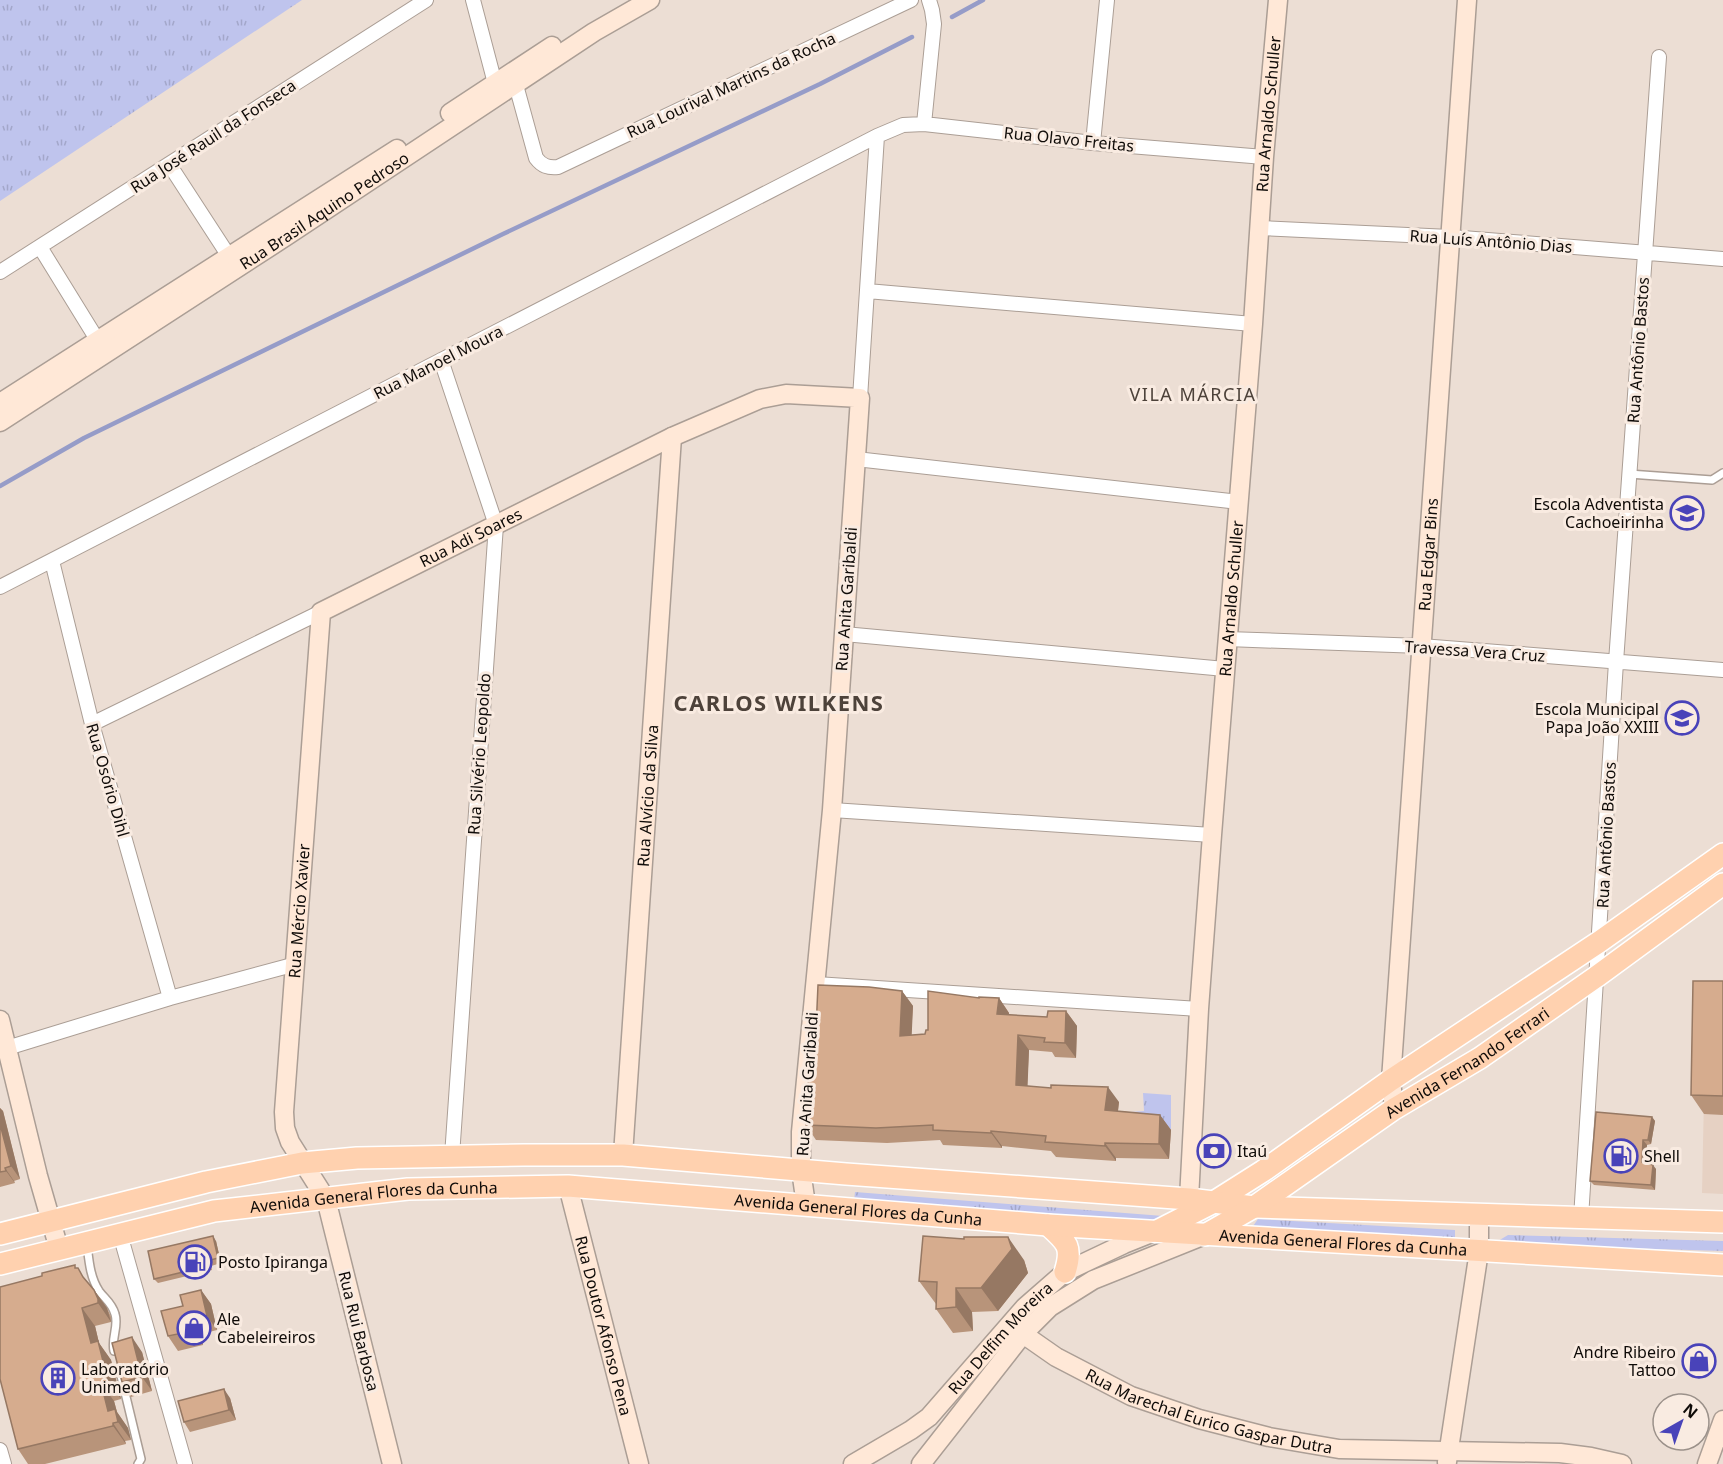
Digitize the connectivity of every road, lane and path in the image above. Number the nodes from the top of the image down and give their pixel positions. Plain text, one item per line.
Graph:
1 (426, 0) edge
2 (473, 0) edge
3 (624, 0) edge
4 (650, 0) edge
5 (911, 0) edge
6 (928, 0) edge
7 (1107, 0) edge
8 (1278, 0) edge
9 (1467, 0) edge
10 (1659, 57) dead end
11 (516, 85) junction
12 (497, 89) junction
13 (924, 124) junction
14 (877, 136) junction
15 (1093, 142) junction
16 (1264, 158) junction
17 (169, 164) junction
18 (1259, 228) junction
19 (1450, 237) junction
20 (40, 247) junction
21 (1645, 253) junction
22 (1723, 259) edge
23 (233, 262) junction
24 (0, 272) edge
25 (867, 291) junction
26 (1253, 324) junction
27 (98, 341) junction
28 (441, 360) junction
29 (860, 398) junction
30 (0, 403) edge
31 (0, 422) edge
32 (672, 437) junction
33 (856, 459) junction
34 (1723, 473) edge
35 (1629, 474) junction
36 (1239, 502) junction
37 (496, 525) junction
38 (52, 561) junction
39 (0, 587) edge
40 (321, 612) junction
41 (844, 634) junction
42 (1227, 639) junction
43 (1421, 646) junction
44 (1617, 662) junction
45 (1225, 669) junction
46 (1723, 670) edge
47 (92, 724) junction
48 (832, 810) junction
49 (1212, 835) junction
50 (1723, 854) edge
51 (1723, 884) edge
52 (1713, 898) edge
53 (1599, 942) junction
54 (296, 964) junction
55 (1596, 977) junction
56 (816, 984) junction
57 (170, 998) junction
58 (1199, 1009) junction
59 (0, 1020) edge
60 (7, 1048) junction
61 (1391, 1080) junction
62 (1394, 1109) junction
63 (623, 1155) junction
64 (452, 1156) junction
65 (302, 1163) junction
66 (801, 1170) junction
67 (568, 1186) junction
68 (326, 1198) junction
69 (1189, 1199) junction
70 (1214, 1202) junction
71 (806, 1205) junction
72 (1254, 1207) junction
73 (1479, 1215) junction
74 (1581, 1218) junction
75 (52, 1221) junction
76 (1723, 1222) edge
77 (1048, 1225) junction
78 (1159, 1230) junction
79 (0, 1234) edge
80 (120, 1234) junction
81 (1205, 1235) junction
82 (86, 1242) junction
83 (59, 1250) junction
84 (1479, 1251) junction
85 (0, 1264) edge
86 (1723, 1265) edge
87 (1065, 1272) junction
88 (1023, 1334) junction
89 (1723, 1422) edge
90 (0, 1450) edge
91 (1448, 1458) edge
92 (4, 1464) edge
93 (138, 1464) edge
94 (185, 1464) edge
95 (392, 1464) edge
96 (639, 1464) edge
97 (853, 1464) edge
98 (921, 1464) edge
99 (1622, 1464) edge
100 (1707, 1464) edge

1 - 17 street, Rua José Rauil da Fonseca
2 - 12 street
3 - 12 street, Rua Brasil Aquino Pedroso
4 - 11 street, Rua Brasil Aquino Pedroso
5 - 11 street, Rua Lourival Martins da Rocha
6 - 13 street
7 - 15 street
8 - 16 street, Rua Arnaldo Schuller
9 - 19 street, Rua Edgar Bins
10 - 21 street, Rua Antônio Bastos
11 - 12 street, Rua Brasil Aquino Pedroso
12 - 23 street, Rua Brasil Aquino Pedroso
13 - 14 street, Rua Olavo Freitas
13 - 15 street, Rua Olavo Freitas
14 - 25 street, Rua Anita Garibaldi
14 - 28 street, Rua Manoel Moura
15 - 16 street, Rua Olavo Freitas
16 - 18 street, Rua Arnaldo Schuller
17 - 20 street, Rua José Rauil da Fonseca
17 - 23 street
18 - 19 street, Rua Luís Antônio Dias
18 - 26 street, Rua Arnaldo Schuller
19 - 21 street, Rua Luís Antônio Dias
19 - 43 street, Rua Edgar Bins
20 - 24 street, Rua José Rauil da Fonseca
20 - 27 street
21 - 22 street, Rua Luís Antônio Dias
21 - 35 street, Rua Antônio Bastos
23 - 27 street, Rua Brasil Aquino Pedroso
23 - 31 street, Rua Brasil Aquino Pedroso
25 - 26 street
25 - 29 street, Rua Anita Garibaldi
26 - 36 street, Rua Arnaldo Schuller
27 - 30 street, Rua Brasil Aquino Pedroso
28 - 37 street, Rua Silvério Leopoldo
28 - 38 street, Rua Manoel Moura
29 - 32 street, Rua Adi Soares
29 - 33 street, Rua Anita Garibaldi
32 - 37 street, Rua Adi Soares
32 - 63 street, Rua Alvício da Silva
33 - 36 street
33 - 41 street, Rua Anita Garibaldi
34 - 35 lane
35 - 44 street, Rua Antônio Bastos
36 - 42 street, Rua Arnaldo Schuller
37 - 40 street, Rua Adi Soares
37 - 64 street, Rua Silvério Leopoldo
38 - 39 street, Rua Manoel Moura
38 - 47 street, Rua Osório Dihl
40 - 47 street, Rua Adi Soares
40 - 54 street, Rua Mércio Xavier
41 - 45 street
41 - 48 street, Rua Anita Garibaldi
42 - 43 street, Travessa Vera Cruz
42 - 45 street, Rua Arnaldo Schuller
43 - 44 street, Travessa Vera Cruz
43 - 61 street, Rua Edgar Bins
44 - 46 street, Travessa Vera Cruz
44 - 53 street, Rua Antônio Bastos
45 - 49 street, Rua Arnaldo Schuller
47 - 57 street, Rua Osório Dihl
48 - 49 street
48 - 56 street, Rua Anita Garibaldi
49 - 58 street, Rua Arnaldo Schuller
50 - 53 main road, Avenida Fernando Ferrari
51 - 52 main road, Avenida Fernando Ferrari
52 - 55 main road, Avenida Fernando Ferrari
53 - 55 street, Rua Antônio Bastos
53 - 61 main road, Avenida Fernando Ferrari
54 - 57 street
54 - 65 street, Rua Mércio Xavier
55 - 62 main road, Avenida Fernando Ferrari
55 - 74 street, Rua Antônio Bastos
56 - 58 street
56 - 66 street, Rua Anita Garibaldi
57 - 60 street
58 - 69 street, Rua Arnaldo Schuller
59 - 60 street
60 - 75 street
61 - 62 street, Rua Edgar Bins
61 - 70 main road, Avenida Fernando Ferrari
62 - 72 main road, Avenida Fernando Ferrari
63 - 64 main road, Avenida General Flores da Cunha
63 - 66 main road, Avenida General Flores da Cunha
64 - 65 main road, Avenida General Flores da Cunha
65 - 68 street, Rua Mércio Xavier
65 - 75 main road, Avenida General Flores da Cunha
66 - 69 main road, Avenida General Flores da Cunha
66 - 71 street, Rua Anita Garibaldi
67 - 68 main road, Avenida General Flores da Cunha
67 - 71 main road, Avenida General Flores da Cunha
67 - 96 street, Rua Doutor Afonso Pena
68 - 80 main road, Avenida General Flores da Cunha
68 - 95 street, Rua Rui Barbosa
69 - 70 main road
70 - 72 main road, Avenida General Flores da Cunha
70 - 78 main road, Avenida Fernando Ferrari
71 - 77 main road, Avenida General Flores da Cunha
72 - 73 main road, Avenida General Flores da Cunha
72 - 81 main road, Avenida Fernando Ferrari
73 - 74 main road, Avenida General Flores da Cunha
73 - 84 street
74 - 76 main road, Avenida General Flores da Cunha
75 - 79 main road, Avenida General Flores da Cunha
75 - 83 street
77 - 78 main road, Avenida General Flores da Cunha
77 - 87 main road
78 - 81 main road, Avenida General Flores da Cunha
78 - 87 street, Rua Delfim Moreira
80 - 82 main road, Avenida General Flores da Cunha
80 - 94 street
81 - 84 main road, Avenida General Flores da Cunha
81 - 88 street
82 - 83 main road, Avenida General Flores da Cunha
82 - 93 lane
83 - 85 main road, Avenida General Flores da Cunha
84 - 86 main road, Avenida General Flores da Cunha
84 - 91 street
87 - 97 street, Rua Delfim Moreira
88 - 91 street, Rua Marechal Eurico Gaspar Dutra
88 - 98 street
89 - 100 street
90 - 92 street
91 - 99 street, Rua Marechal Eurico Gaspar Dutra

